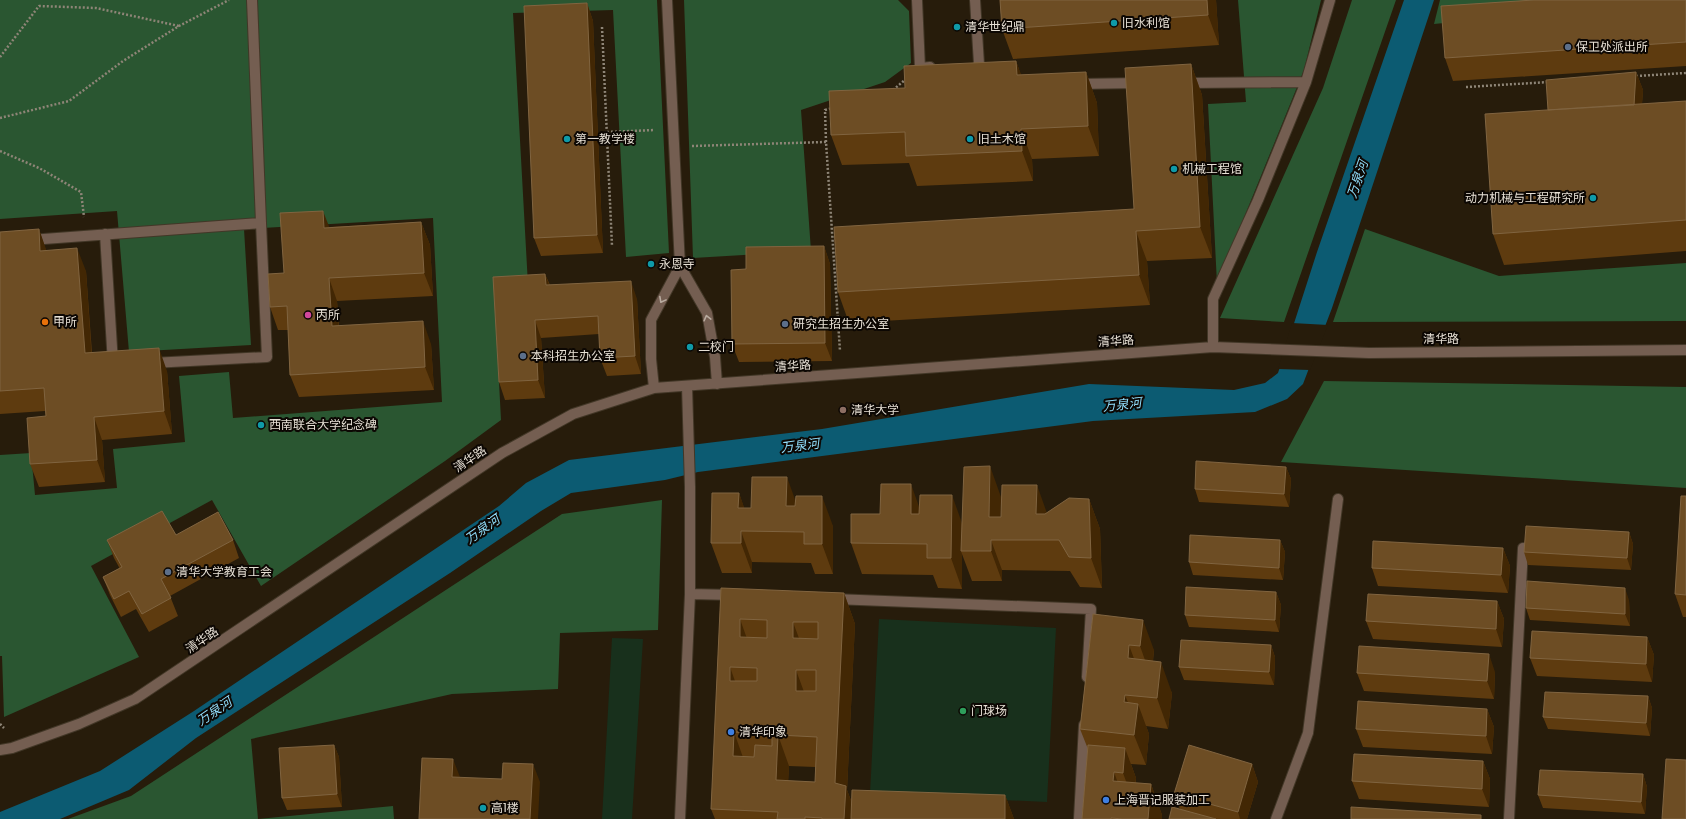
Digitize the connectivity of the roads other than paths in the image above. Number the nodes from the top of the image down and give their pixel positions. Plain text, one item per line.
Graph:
1 (252, 0) edge
2 (667, 0) edge
3 (917, 0) edge
4 (975, 0) edge
5 (1330, 0) edge
6 (978, 66) edge
7 (942, 67) edge
8 (1306, 82) junction
9 (1148, 83) edge
10 (1171, 83) edge
11 (1068, 84) edge
12 (261, 223) junction
13 (105, 234) junction
14 (24, 240) edge
15 (680, 266) junction
16 (1213, 347) junction
17 (1686, 350) edge
18 (144, 364) edge
19 (121, 365) edge
20 (717, 384) junction
21 (687, 386) junction
22 (654, 388) junction
23 (1338, 499) dead end
24 (1523, 548) edge
25 (690, 594) junction
26 (745, 596) edge
27 (823, 599) edge
28 (1086, 686) edge
29 (1085, 718) edge
30 (0, 750) edge
31 (680, 819) edge
32 (1079, 819) edge
33 (1276, 819) edge
34 (1509, 819) edge

1 - 12 street
2 - 15 street
3 - 7 street
4 - 6 street
5 - 8 street
8 - 10 street
8 - 16 street
9 - 11 street
12 - 13 street
12 - 18 street
13 - 14 street
13 - 19 street
20 -> 15 street
15 -> 22 street
16 - 17 street, 清华路
16 - 20 street, 清华路
20 - 21 street, 清华路
21 - 22 street, 清华路
21 - 25 street
22 - 30 street, 清华路
23 - 33 street
24 - 34 street
25 - 26 street
25 - 31 street
27 - 28 street
29 - 32 street

